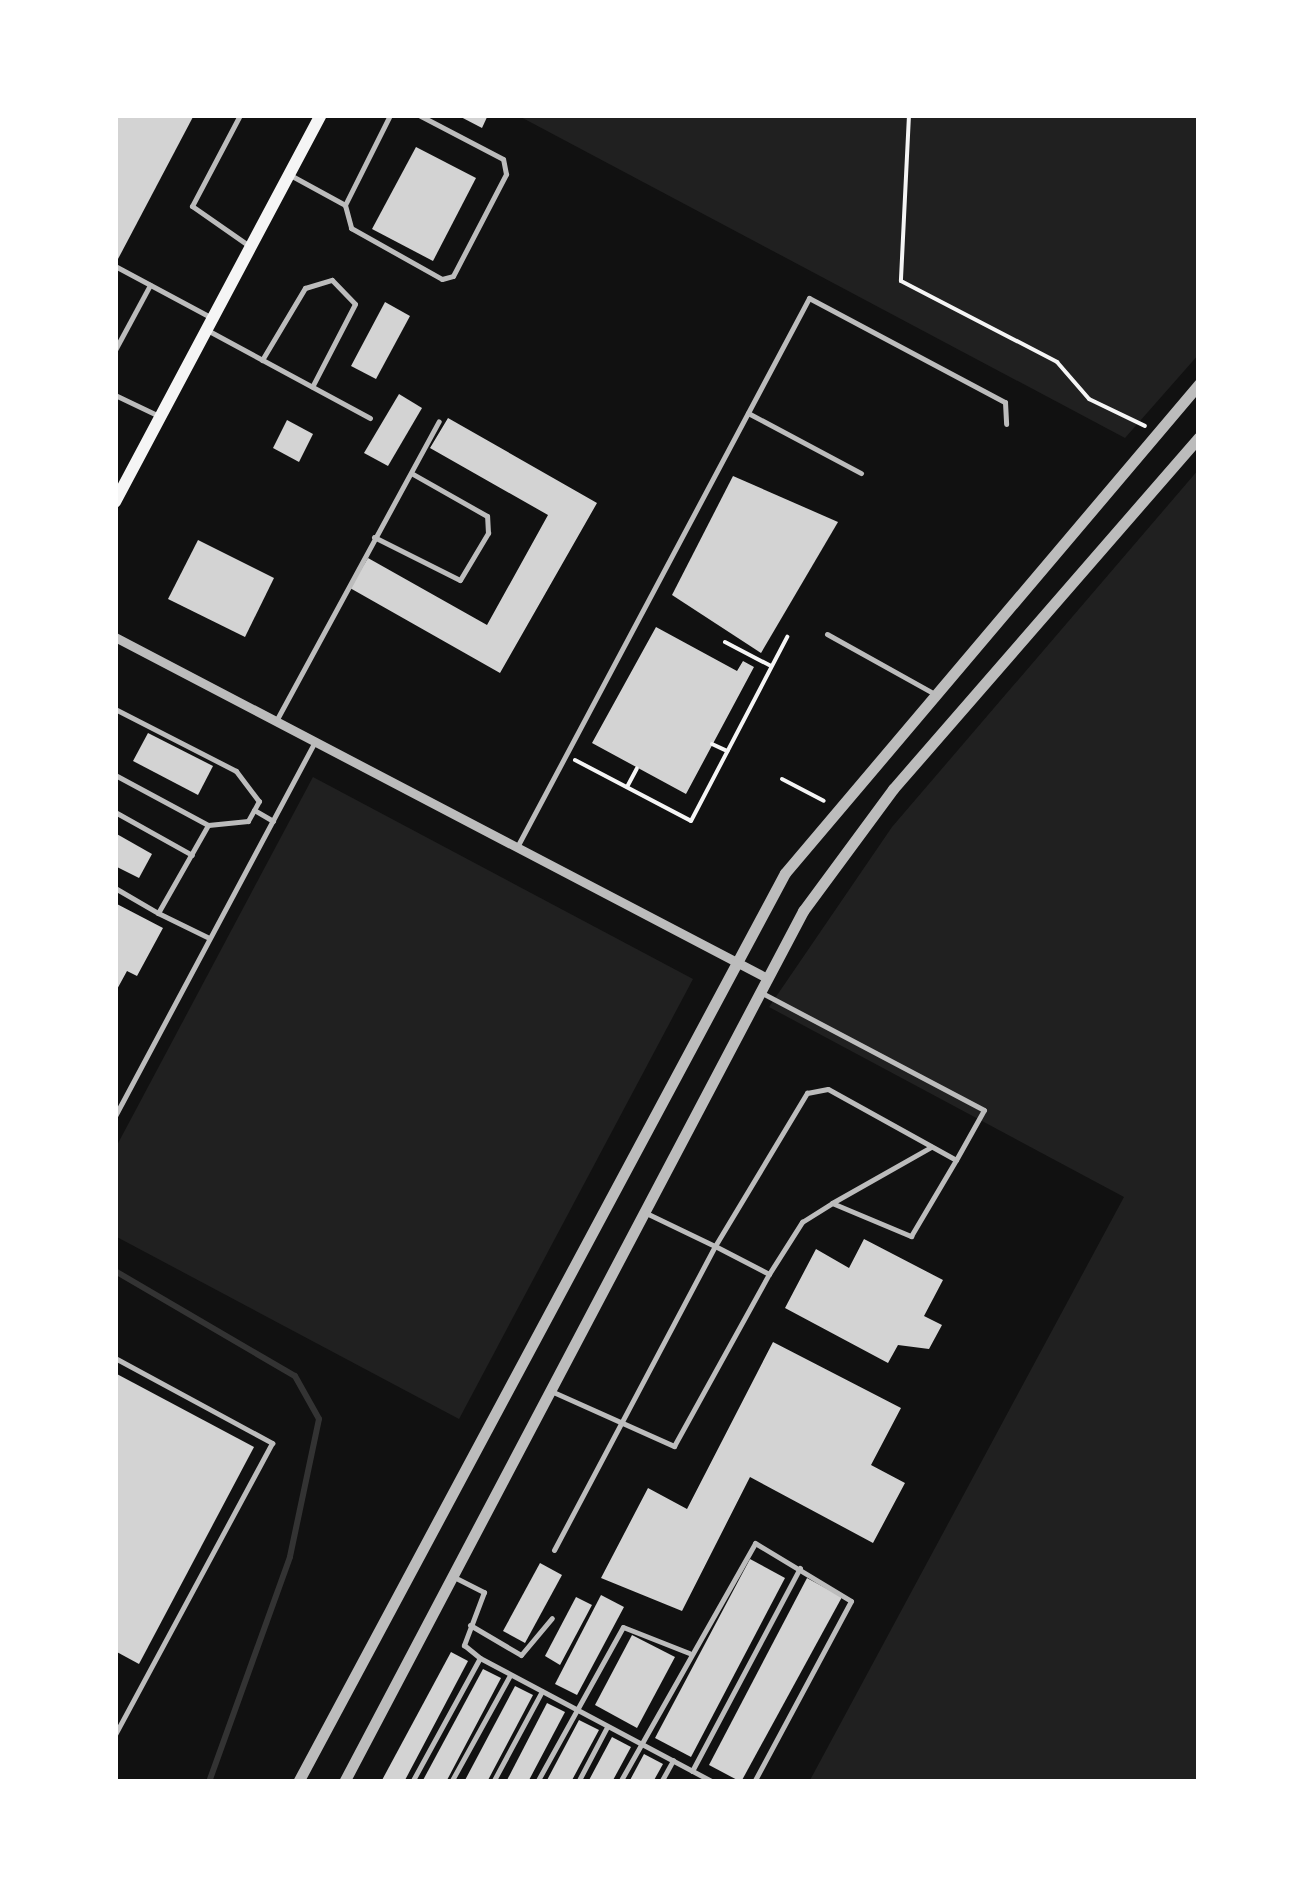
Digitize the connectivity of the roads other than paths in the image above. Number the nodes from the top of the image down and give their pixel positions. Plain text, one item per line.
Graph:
1 (240, 115) edge
2 (321, 115) edge
3 (390, 115) edge
4 (419, 115) edge
5 (289, 174) junction
6 (345, 205) junction
7 (251, 246) junction
8 (115, 266) edge
9 (150, 284) junction
10 (210, 324) junction
11 (115, 350) edge
12 (262, 360) junction
13 (1199, 384) edge
14 (312, 387) junction
15 (115, 394) edge
16 (748, 413) junction
17 (160, 417) junction
18 (370, 418) dead end
19 (439, 420) dead end
20 (1006, 424) dead end
21 (1199, 437) edge
22 (410, 473) junction
23 (860, 473) dead end
24 (115, 502) edge
25 (374, 537) junction
26 (827, 634) dead end
27 (115, 637) edge
28 (931, 692) junction
29 (115, 708) edge
30 (276, 721) junction
31 (315, 741) junction
32 (115, 775) edge
33 (254, 810) junction
34 (115, 812) edge
35 (273, 821) junction
36 (208, 825) junction
37 (518, 847) junction
38 (192, 854) junction
39 (115, 888) edge
40 (158, 913) junction
41 (210, 939) junction
42 (735, 960) junction
43 (765, 977) junction
44 (756, 990) junction
45 (115, 1116) edge
46 (931, 1147) junction
47 (956, 1160) junction
48 (832, 1203) junction
49 (642, 1210) junction
50 (715, 1246) junction
51 (769, 1274) junction
52 (115, 1358) edge
53 (548, 1390) junction
54 (623, 1422) junction
55 (554, 1550) dead end
56 (800, 1568) junction
57 (452, 1575) junction
58 (552, 1618) dead end
59 (470, 1625) junction
60 (689, 1654) junction
61 (480, 1658) junction
62 (510, 1674) junction
63 (542, 1691) junction
64 (577, 1710) junction
65 (608, 1726) junction
66 (115, 1734) edge
67 (641, 1744) junction
68 (672, 1760) junction
69 (692, 1771) junction
70 (298, 1782) edge
71 (344, 1782) edge
72 (412, 1782) edge
73 (452, 1782) edge
74 (492, 1782) edge
75 (537, 1782) edge
76 (578, 1782) edge
77 (620, 1782) edge
78 (661, 1782) edge
79 (713, 1782) edge
80 (754, 1782) edge

1 - 7 lane
2 - 5 main road
3 - 6 lane
4 - 6 lane
5 - 6 lane
5 - 7 main road
7 - 10 main road
8 - 9 lane
9 - 10 lane
9 - 11 lane
10 - 12 lane
10 - 17 main road
12 - 14 lane
12 - 14 lane
13 - 28 street
14 - 18 lane
15 - 17 lane
16 - 20 lane
16 - 23 lane
16 - 37 lane
17 - 24 main road
19 - 22 lane
21 - 43 street
22 - 25 lane
22 - 25 lane
25 - 30 lane
26 - 28 lane
27 - 30 street
28 - 42 street
29 - 33 lane
30 - 31 street
31 - 35 lane
31 - 37 street
32 - 36 lane
33 - 35 lane
33 - 36 lane
34 - 38 lane
35 - 41 lane
36 - 38 lane
37 - 42 street
38 - 40 lane
39 - 40 lane
40 - 41 lane
41 - 45 lane
42 - 43 street
42 - 70 street
43 - 44 street
44 - 47 lane
44 - 49 street
46 - 47 lane
46 - 48 lane
46 - 50 lane
47 - 48 lane
48 - 51 lane
49 - 50 lane
49 - 53 street
50 - 51 lane
50 - 54 lane
51 - 54 lane
52 - 66 lane
53 - 54 lane
53 - 57 street
54 - 55 lane
56 - 60 lane
56 - 69 lane
56 - 80 lane
57 - 59 lane
57 - 71 street
58 - 59 lane
59 - 61 lane
60 - 64 lane
60 - 67 lane
61 - 62 lane
61 - 72 lane
62 - 63 lane
62 - 73 lane
63 - 64 lane
63 - 74 lane
64 - 65 lane
64 - 75 lane
65 - 67 lane
65 - 76 lane
67 - 68 lane
67 - 77 lane
68 - 69 lane
68 - 78 lane
69 - 79 lane

